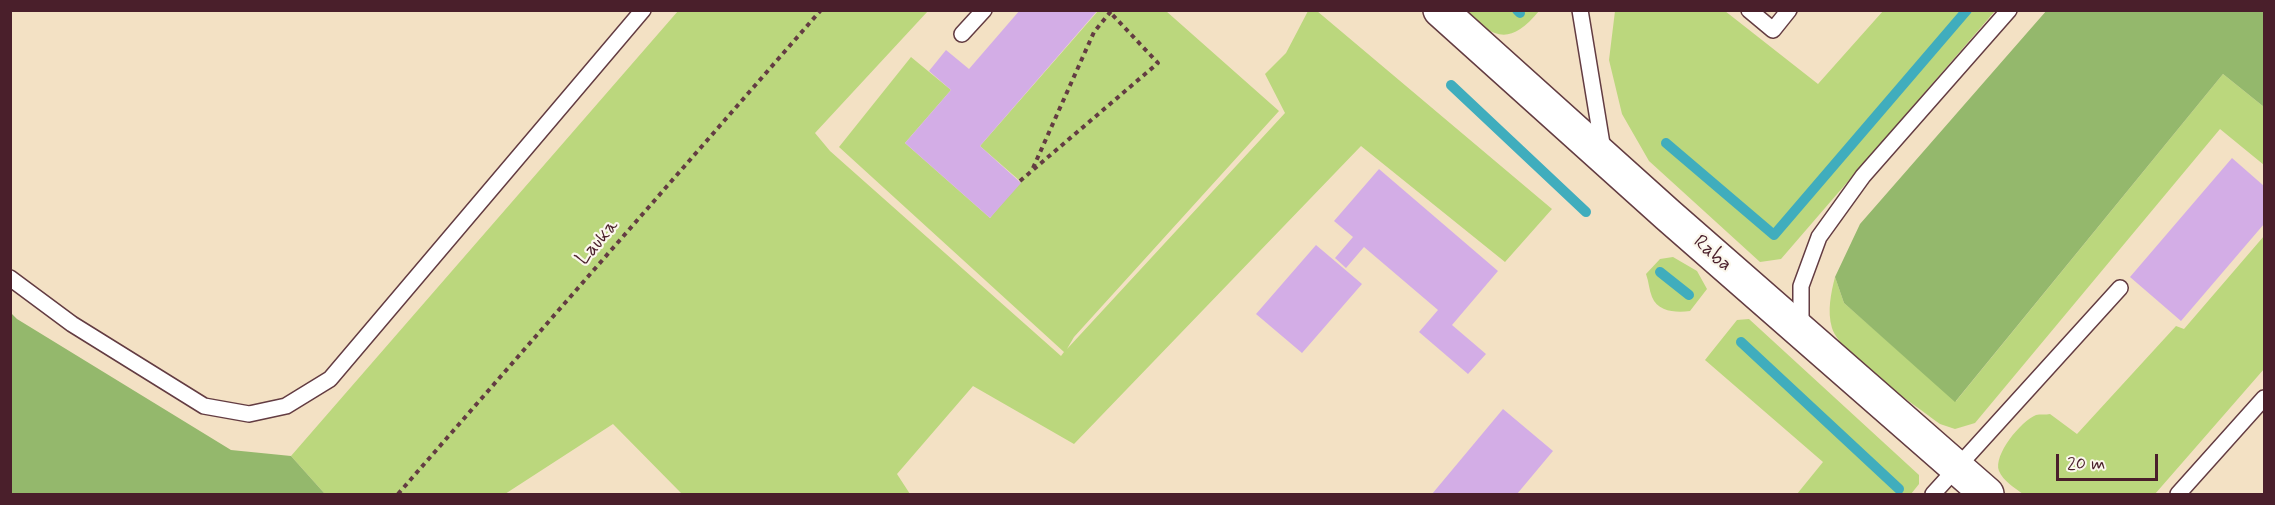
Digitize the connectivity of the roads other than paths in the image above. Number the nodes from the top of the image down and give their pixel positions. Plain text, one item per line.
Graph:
1 (643, 10) edge
2 (984, 10) edge
3 (1440, 10) edge
4 (1580, 10) edge
5 (1749, 10) edge
6 (1790, 10) edge
7 (2009, 10) edge
8 (962, 34) dead end
9 (1605, 159) junction
10 (10, 278) edge
11 (2120, 288) dead end
12 (1801, 332) junction
13 (2265, 398) edge
14 (1957, 469) junction
15 (1933, 495) edge
16 (1987, 495) edge
17 (2178, 495) edge

1 - 10 lane
2 - 8 lane
3 - 9 street, Raba
4 - 9 lane
5 - 6 lane
7 - 12 lane
9 - 12 street, Raba
11 - 14 lane
12 - 14 street, Raba
13 - 17 lane
14 - 15 lane
14 - 16 street, Raba

